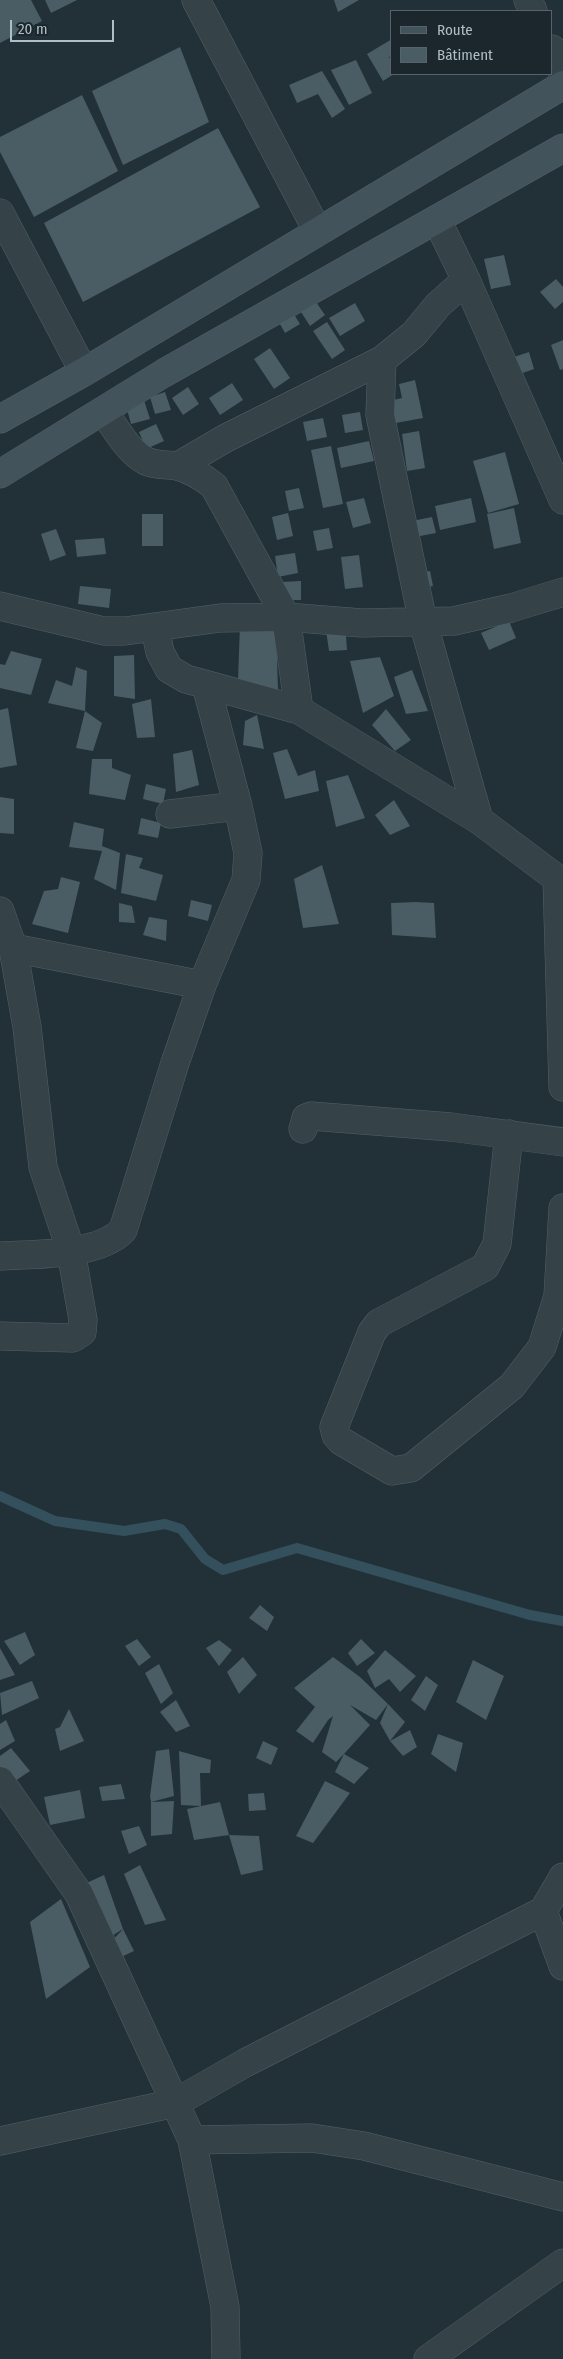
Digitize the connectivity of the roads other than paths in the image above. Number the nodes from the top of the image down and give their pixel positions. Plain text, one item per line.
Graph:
1 (196, 0) edge
2 (553, 52) edge
3 (563, 73) edge
4 (563, 85) edge
5 (563, 148) edge
6 (0, 213) edge
7 (437, 220) junction
8 (318, 232) junction
9 (466, 280) junction
10 (382, 360) junction
11 (84, 372) junction
12 (103, 411) junction
13 (0, 419) edge
14 (178, 466) junction
15 (0, 474) edge
16 (563, 500) edge
17 (563, 592) edge
18 (0, 606) edge
19 (286, 617) junction
20 (423, 622) junction
21 (155, 628) junction
22 (206, 685) junction
23 (299, 710) junction
24 (238, 806) junction
25 (170, 814) dead end
26 (479, 820) junction
27 (560, 880) edge
28 (0, 911) edge
29 (13, 948) junction
30 (202, 986) junction
31 (563, 1087) edge
32 (303, 1129) dead end
33 (509, 1134) junction
34 (563, 1142) edge
35 (563, 1208) edge
36 (71, 1251) junction
37 (0, 1256) edge
38 (0, 1336) edge
39 (0, 1781) edge
40 (563, 1877) edge
41 (543, 1911) junction
42 (563, 1966) edge
43 (175, 2103) junction
44 (192, 2140) junction
45 (0, 2141) edge
46 (563, 2197) edge
47 (563, 2263) edge
48 (226, 2359) edge
49 (428, 2359) edge

1 - 8 street
2 - 3 street
4 - 8 main road
5 - 7 main road
6 - 11 street
7 - 9 street
7 - 12 main road
8 - 11 main road
9 - 10 street
9 - 16 street
10 - 14 street
10 - 20 street
11 - 13 main road
12 - 14 street
12 - 15 main road
14 - 19 street
17 - 20 street
18 - 21 street
19 - 20 street
19 - 21 street
19 - 23 street
20 - 26 street
21 - 22 street
22 - 23 street
22 - 24 street
23 - 26 street
24 - 25 street
24 - 30 street
26 - 27 street
27 - 31 street
28 - 29 street
29 - 30 street
29 - 36 street
30 - 36 street
32 - 33 street
33 - 34 street
33 - 35 street
36 - 37 street
36 - 38 street
39 - 43 street
40 - 41 street
41 - 42 street
41 - 43 street
43 - 44 street
43 - 45 street
44 - 46 street
44 - 48 street
47 - 49 street

